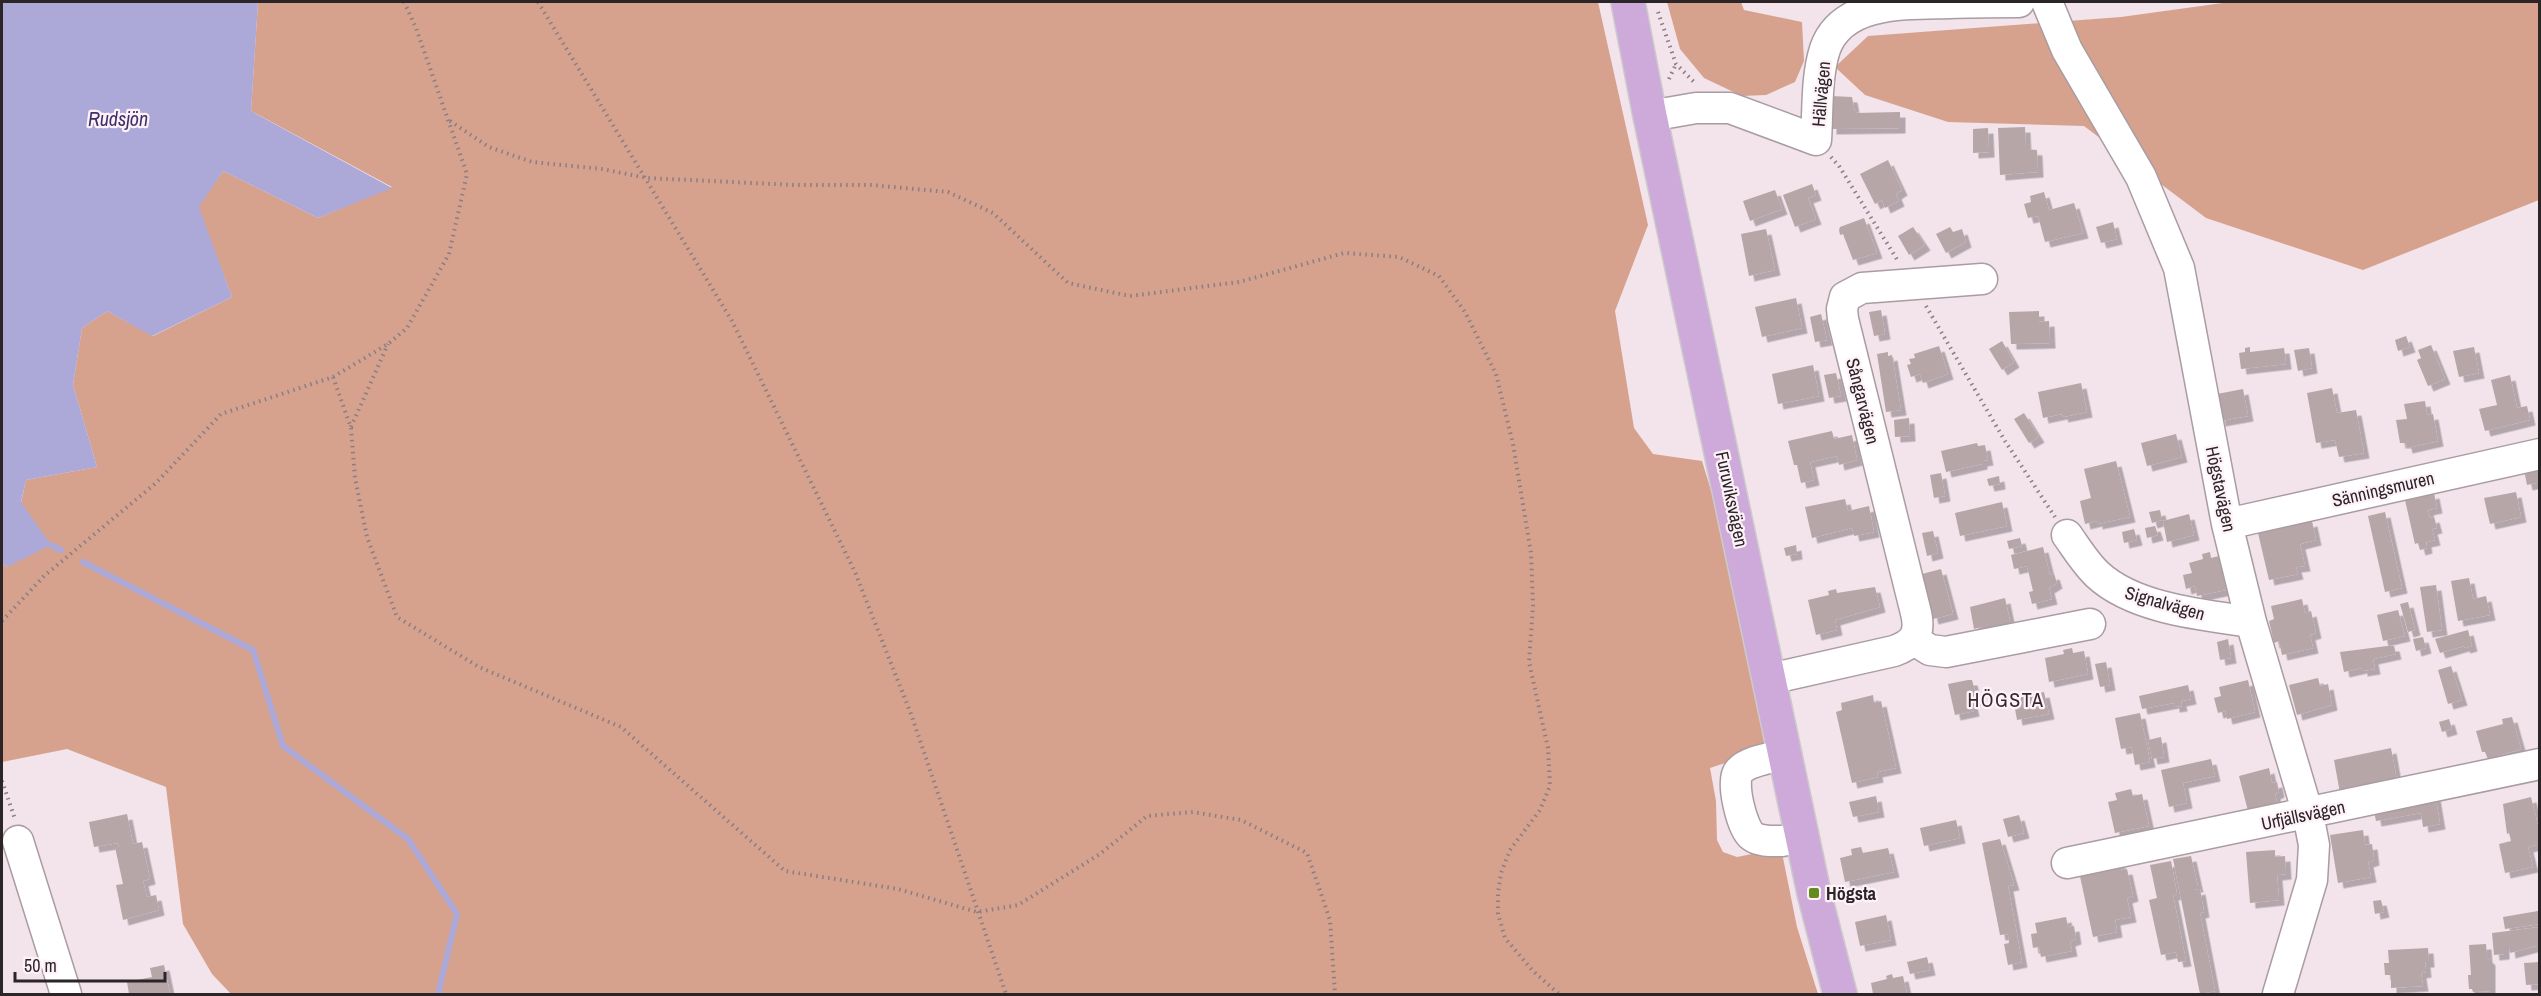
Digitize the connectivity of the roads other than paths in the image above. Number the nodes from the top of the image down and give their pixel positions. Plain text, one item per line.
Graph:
1 (1628, 2) edge
2 (2019, 2) edge
3 (2047, 2) edge
4 (1650, 116) junction
5 (1982, 279) dead end
6 (2540, 454) edge
7 (2227, 524) junction
8 (2067, 535) road end
9 (2251, 622) junction
10 (2090, 624) dead end
11 (1914, 640) junction
12 (1770, 679) junction
13 (1786, 754) junction
14 (2540, 764) edge
15 (2308, 814) junction
16 (18, 841) road end
17 (1783, 841) dead end
18 (2067, 863) dead end
19 (66, 994) edge
20 (1840, 994) edge
21 (2278, 994) edge

1 - 4 main road, Furuviksvägen
2 - 4 street, Hällvägen
3 - 7 street, Högstavägen
4 - 12 main road, Furuviksvägen
5 - 11 street, Sångarvägen
6 - 7 street, Sänningsmuren
7 - 9 street, Högstavägen
8 - 9 street, Signalvägen
9 - 15 street, Högstavägen
10 - 11 street
11 - 12 street
12 - 13 main road, Furuviksvägen
13 - 17 street
13 - 20 main road, Furuviksvägen
14 - 15 street, Urfjällsvägen
15 - 18 street, Urfjällsvägen
15 - 21 street, Högstavägen
16 - 19 street

